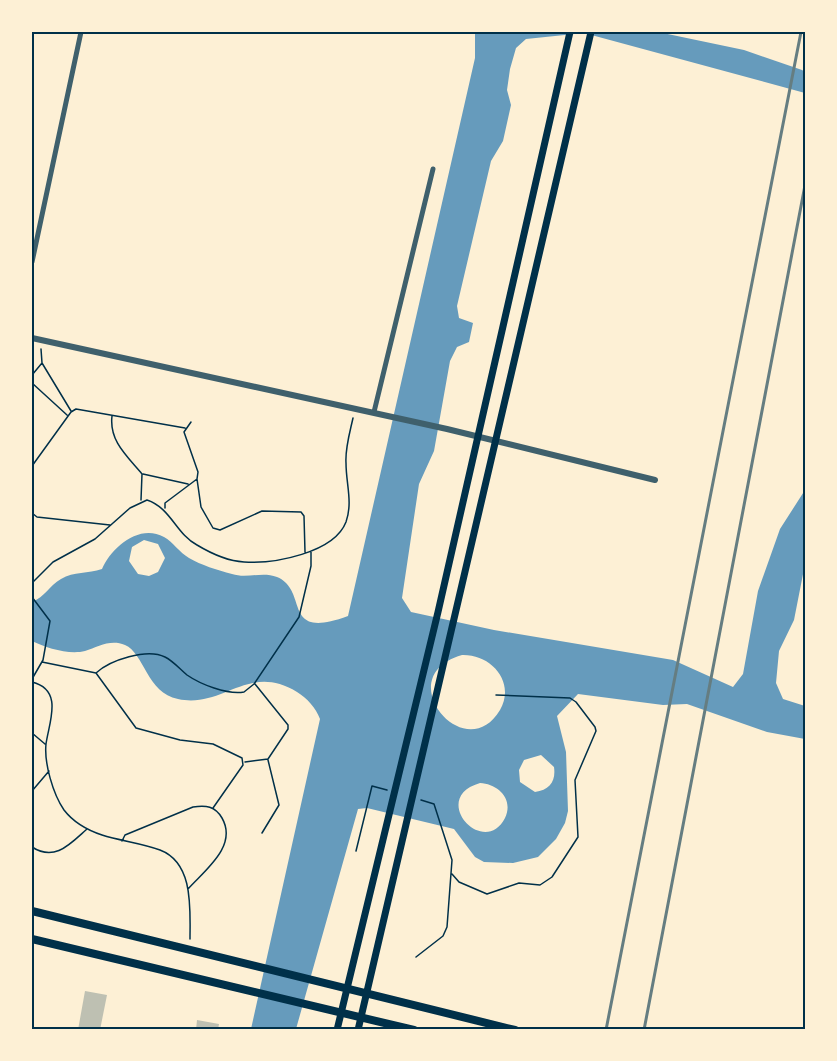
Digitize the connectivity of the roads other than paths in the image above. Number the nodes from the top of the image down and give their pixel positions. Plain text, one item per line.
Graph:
1 (81, 32) edge
2 (570, 32) edge
3 (591, 32) edge
4 (433, 169) dead end
5 (32, 262) edge
6 (32, 338) edge
7 (376, 413) junction
8 (478, 436) junction
9 (497, 440) junction
10 (655, 480) dead end
11 (32, 911) edge
12 (32, 939) edge
13 (347, 987) junction
14 (367, 992) junction
15 (341, 1013) junction
16 (361, 1018) junction
17 (337, 1029) edge
18 (358, 1029) edge
19 (414, 1029) edge
20 (515, 1029) edge

1 - 5 street
2 - 8 main road
3 - 9 main road
4 - 7 street
6 - 7 street
7 - 8 street
8 - 9 street
8 - 13 main road
9 - 10 street
9 - 14 main road
11 - 13 main road
12 - 15 main road
13 - 14 main road
13 - 15 main road
14 - 16 main road
14 - 20 main road
15 - 16 main road
15 - 17 main road
16 - 18 main road
16 - 19 main road

